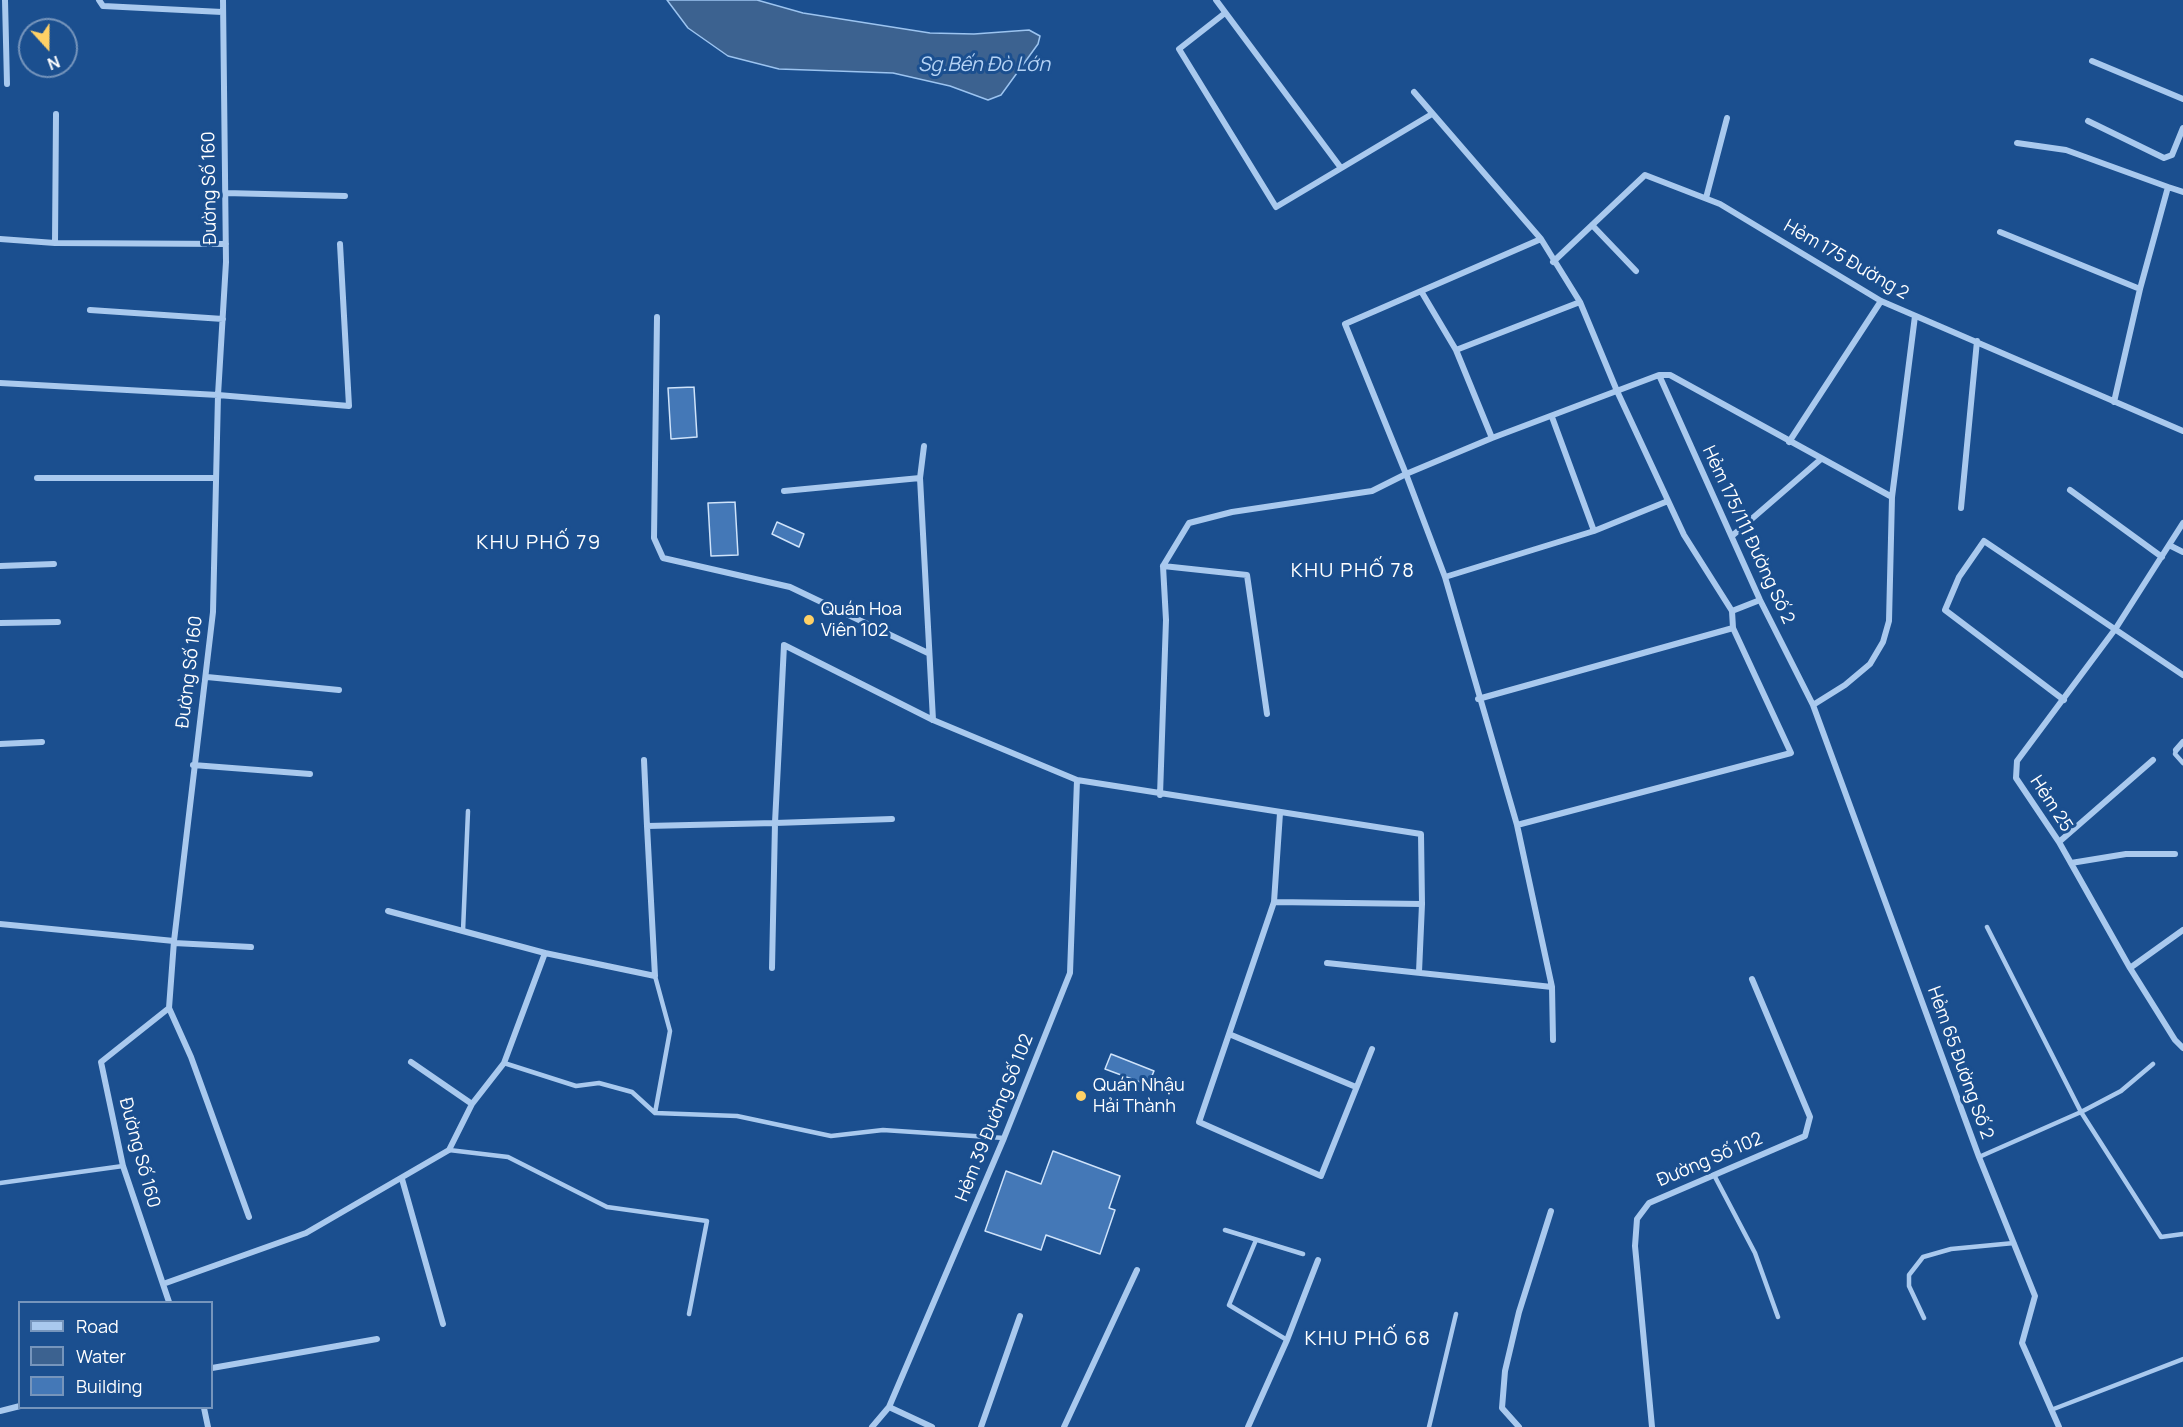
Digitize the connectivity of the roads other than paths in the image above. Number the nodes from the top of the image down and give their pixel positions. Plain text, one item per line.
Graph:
1 (5, 0) edge
2 (99, 0) edge
3 (223, 0) edge
4 (1216, 0) edge
5 (222, 12) junction
6 (1225, 13) junction
7 (2092, 61) dead end
8 (7, 84) dead end
9 (1414, 92) dead end
10 (2183, 99) edge
11 (56, 114) dead end
12 (1432, 114) junction
13 (1727, 118) dead end
14 (2088, 121) dead end
15 (2183, 128) edge
16 (2017, 143) dead end
17 (1341, 168) junction
18 (2168, 187) junction
19 (2183, 192) edge
20 (225, 193) junction
21 (345, 196) dead end
22 (1706, 198) junction
23 (1592, 225) junction
24 (2000, 232) dead end
25 (0, 239) edge
26 (1540, 239) junction
27 (55, 243) junction
28 (226, 244) junction
29 (340, 244) dead end
30 (1553, 262) junction
31 (1636, 271) dead end
32 (2140, 290) junction
33 (1421, 291) junction
34 (1881, 301) junction
35 (1580, 302) junction
36 (90, 310) dead end
37 (1915, 316) junction
38 (657, 317) dead end
39 (223, 319) junction
40 (1977, 341) junction
41 (1456, 350) junction
42 (1657, 376) junction
43 (0, 383) edge
44 (1617, 391) junction
45 (218, 395) junction
46 (2114, 402) junction
47 (1552, 417) junction
48 (2183, 431) edge
49 (1492, 438) junction
50 (1789, 442) junction
51 (924, 446) dead end
52 (1821, 459) junction
53 (1406, 474) junction
54 (37, 478) dead end
55 (216, 478) junction
56 (920, 478) junction
57 (2070, 490) dead end
58 (784, 491) dead end
59 (1892, 497) junction
60 (1668, 501) junction
61 (1961, 508) dead end
62 (2183, 523) edge
63 (1594, 531) junction
64 (1732, 536) junction
65 (2169, 545) junction
66 (2183, 552) edge
67 (2162, 557) junction
68 (54, 564) dead end
69 (0, 566) edge
70 (1163, 566) junction
71 (1444, 577) junction
72 (1760, 600) junction
73 (1732, 611) junction
74 (58, 622) dead end
75 (0, 623) edge
76 (1733, 628) junction
77 (2116, 628) junction
78 (928, 653) junction
79 (2183, 675) edge
80 (207, 677) junction
81 (339, 690) dead end
82 (1478, 699) junction
83 (2064, 700) junction
84 (1813, 705) junction
85 (1268, 714) dead end
86 (933, 720) junction
87 (42, 742) dead end
88 (2183, 742) edge
89 (0, 744) edge
90 (2176, 750) joint
91 (644, 760) dead end
92 (2153, 760) dead end
93 (2183, 763) edge
94 (194, 765) junction
95 (310, 774) dead end
96 (1077, 780) junction
97 (1160, 795) junction
98 (468, 811) dead end
99 (1280, 813) junction
100 (892, 819) dead end
101 (775, 823) junction
102 (1517, 825) junction
103 (647, 826) junction
104 (2059, 842) junction
105 (2175, 854) dead end
106 (2071, 863) junction
107 (1274, 902) junction
108 (1422, 904) junction
109 (388, 911) dead end
110 (0, 924) edge
111 (1987, 927) dead end
112 (2183, 930) edge
113 (463, 931) junction
114 (174, 942) junction
115 (251, 947) dead end
116 (545, 953) junction
117 (1327, 963) dead end
118 (772, 968) dead end
119 (2130, 968) junction
120 (1419, 972) junction
121 (655, 976) junction
122 (1752, 979) dead end
123 (1552, 987) junction
124 (169, 1008) junction
125 (1229, 1034) junction
126 (1553, 1040) dead end
127 (2183, 1048) edge
128 (1372, 1049) dead end
129 (411, 1062) dead end
130 (504, 1063) junction
131 (2153, 1064) dead end
132 (1356, 1087) junction
133 (472, 1104) junction
134 (2081, 1112) junction
135 (655, 1113) junction
136 (1004, 1138) junction
137 (449, 1150) junction
138 (1978, 1157) junction
139 (123, 1166) junction
140 (1714, 1175) junction
141 (402, 1179) junction
142 (0, 1183) edge
143 (1551, 1211) dead end
144 (249, 1217) dead end
145 (1225, 1230) dead end
146 (2183, 1234) edge
147 (1256, 1240) junction
148 (2014, 1243) junction
149 (1303, 1254) dead end
150 (1318, 1260) dead end
151 (1137, 1270) dead end
152 (163, 1284) junction
153 (169, 1301) edge
154 (689, 1314) dead end
155 (1456, 1314) dead end
156 (1020, 1316) dead end
157 (1778, 1317) dead end
158 (1924, 1318) dead end
159 (443, 1324) dead end
160 (377, 1339) dead end
161 (1287, 1340) junction
162 (2183, 1359) edge
163 (213, 1368) edge
164 (18, 1406) edge
165 (889, 1407) junction
166 (204, 1409) edge
167 (2051, 1410) junction
168 (0, 1411) edge
169 (208, 1427) edge
170 (872, 1427) edge
171 (932, 1427) edge
172 (981, 1427) edge
173 (1064, 1427) edge
174 (1248, 1427) edge
175 (1429, 1427) edge
176 (1519, 1427) edge
177 (1652, 1427) edge
178 (2059, 1427) edge

1 - 8 street
2 - 5 street
3 - 5 street, Đường Số 160
4 - 6 street
5 - 20 street, Đường Số 160
6 - 17 street
6 - 17 street
7 - 10 street
9 - 12 street
11 - 27 street
12 - 17 street
12 - 26 street
13 - 22 street
14 - 15 street
16 - 18 street
18 - 19 street
18 - 32 street
20 - 21 street
20 - 28 street, Đường Số 160
22 - 23 street, Hẻm 175 Đường 2
22 - 34 street, Hẻm 175 Đường 2
23 - 30 street, Hẻm 175 Đường 2
23 - 31 street
24 - 32 street
25 - 27 street
26 - 30 street
26 - 33 street
27 - 28 street
28 - 39 street, Đường Số 160
29 - 45 street
30 - 35 street
32 - 46 street
33 - 41 street
33 - 53 street
34 - 37 street, Hẻm 175 Đường 2
34 - 50 street
35 - 41 street
35 - 44 street
36 - 39 street
37 - 40 street, Hẻm 175 Đường 2
37 - 59 street
38 - 78 street
39 - 45 street, Đường Số 160
40 - 46 street, Hẻm 175 Đường 2
40 - 61 street
41 - 49 street
42 - 44 street
42 - 50 street
42 - 64 street, Hẻm 175/111 Đường Số 2
43 - 45 street
44 - 47 street
44 - 60 street
45 - 55 street, Đường Số 160
46 - 48 street, Hẻm 175 Đường 2
47 - 49 street
47 - 63 street
49 - 53 street
50 - 52 street
51 - 56 street
52 - 59 street
52 - 64 street
53 - 70 street
53 - 71 street
54 - 55 street
55 - 80 street, Đường Số 160
56 - 58 street
56 - 78 street
57 - 67 street
59 - 84 street
60 - 63 street
60 - 73 street
62 - 65 street, Hẻm 25
63 - 71 street
64 - 72 street, Hẻm 175/111 Đường Số 2
65 - 66 street
65 - 67 street, Hẻm 25
67 - 77 street, Hẻm 25
68 - 69 street
70 - 85 street
70 - 97 street
71 - 82 street
72 - 73 street
72 - 84 street, Hẻm 175/111 Đường Số 2
73 - 76 street
74 - 75 street
76 - 82 street
76 - 102 street
77 - 79 street
77 - 83 street, Hẻm 25
77 - 83 street
78 - 86 street
80 - 81 street
80 - 94 street, Đường Số 160
82 - 102 street
83 - 104 street, Hẻm 25
84 - 138 street, Hẻm 65 Đường Số 2
86 - 96 street
86 - 101 street
87 - 89 street
88 - 90 street
90 - 93 lane
91 - 103 street
92 - 104 street
94 - 95 street
94 - 114 street, Đường Số 160
96 - 97 street
96 - 136 street, Hẻm 39 Đường Số 102
97 - 99 street
98 - 113 lane
99 - 107 street
99 - 108 street
100 - 101 street
101 - 103 street
101 - 118 street
102 - 123 street
103 - 121 street
104 - 106 street, Hẻm 25
105 - 106 street
106 - 119 street, Hẻm 25
107 - 108 street
107 - 125 street
108 - 120 street
109 - 113 street
110 - 114 street
111 - 134 lane
112 - 119 street
113 - 116 street
114 - 115 street
114 - 124 street, Đường Số 160
116 - 121 street
116 - 130 street
117 - 120 street
119 - 127 street, Hẻm 25
120 - 123 street
121 - 135 lane
122 - 140 street, Đường Số 102
123 - 126 street
124 - 139 street, Đường Số 160
124 - 144 street
125 - 132 street
125 - 132 street
128 - 132 street
129 - 133 street
130 - 133 street
130 - 135 lane
131 - 134 lane
133 - 137 street
134 - 138 lane
134 - 146 lane
135 - 136 lane
136 - 165 street, Hẻm 39 Đường Số 102
137 - 141 street
137 - 154 lane
138 - 148 street, Hẻm 65 Đường Số 2
139 - 142 lane
139 - 152 street, Đường Số 160
140 - 157 lane
140 - 177 street, Đường Số 102
141 - 152 street
141 - 159 street
143 - 176 street
145 - 147 lane
147 - 149 lane
147 - 161 lane
148 - 158 lane
148 - 167 street, Hẻm 65 Đường Số 2
150 - 161 street
151 - 173 street
152 - 153 street, Đường Số 160
155 - 175 lane
156 - 172 street
160 - 163 street
161 - 174 street
162 - 167 lane
164 - 168 street
165 - 170 street, Hẻm 39 Đường Số 102
165 - 171 street
166 - 169 street
167 - 178 street, Hẻm 65 Đường Số 2

